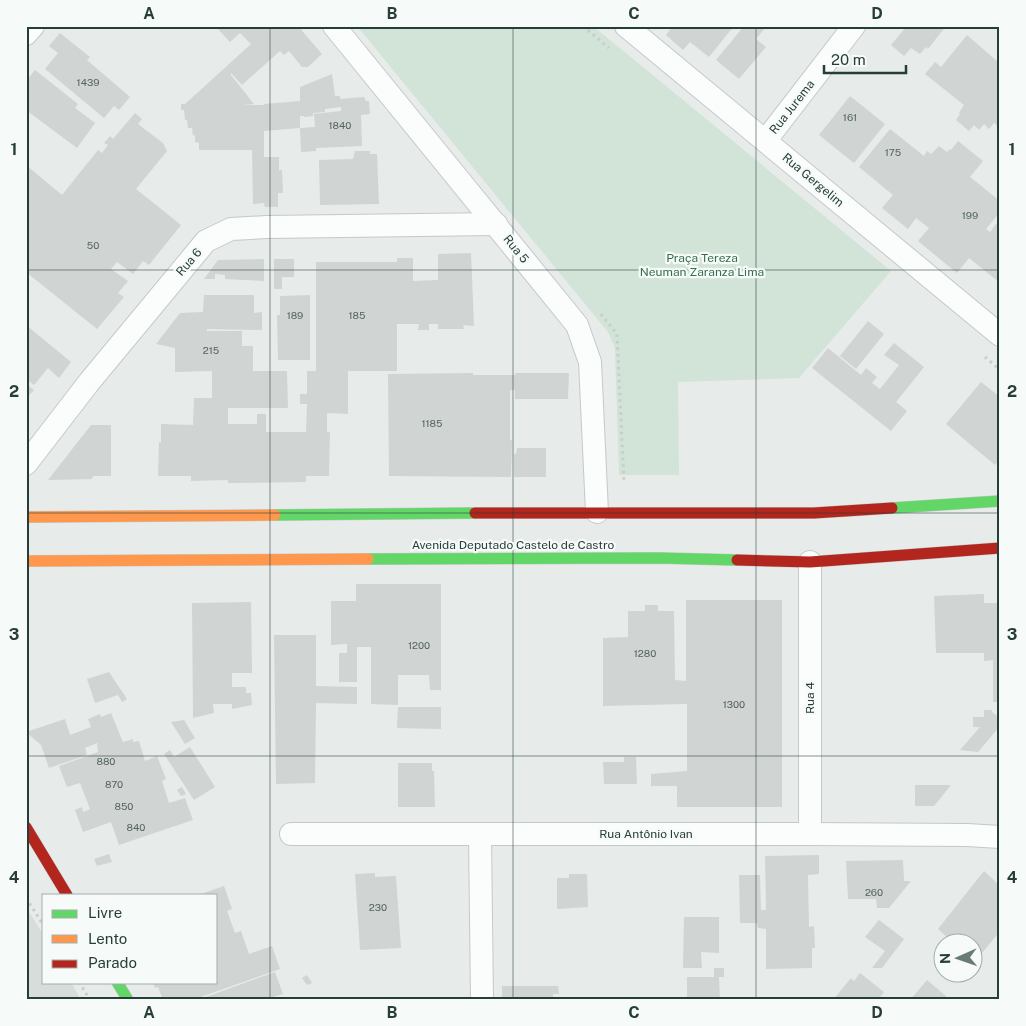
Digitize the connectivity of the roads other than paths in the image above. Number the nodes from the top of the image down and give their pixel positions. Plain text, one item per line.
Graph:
1 (32, 26) edge
2 (334, 26) edge
3 (626, 26) edge
4 (854, 26) edge
5 (26, 34) edge
6 (766, 140) junction
7 (496, 224) junction
8 (1000, 334) edge
9 (26, 464) edge
10 (1000, 501) edge
11 (597, 512) junction
12 (26, 517) edge
13 (1000, 548) edge
14 (26, 561) edge
15 (810, 562) junction
16 (26, 827) edge
17 (292, 834) dead end
18 (810, 834) junction
19 (480, 835) junction
20 (1000, 837) edge
21 (66, 894) edge
22 (118, 984) edge
23 (128, 1000) edge
24 (482, 1000) edge

1 - 5 street
2 - 7 street, Rua 5
3 - 6 street, Rua Gergelim
4 - 6 street, Rua Jurema
6 - 8 street, Rua Gergelim
7 - 9 street, Rua 6
7 - 11 street, Rua 5
10 - 11 main road
11 - 12 main road
13 - 15 main road, Avenida Deputado Castelo de Castro
14 - 15 main road, Avenida Deputado Castelo de Castro
15 - 18 street, Rua 4
16 - 21 main road
17 - 19 street, Rua Antônio Ivan
18 - 19 street, Rua Antônio Ivan
18 - 20 street, Rua Antônio Ivan
19 - 24 street
22 - 23 main road

